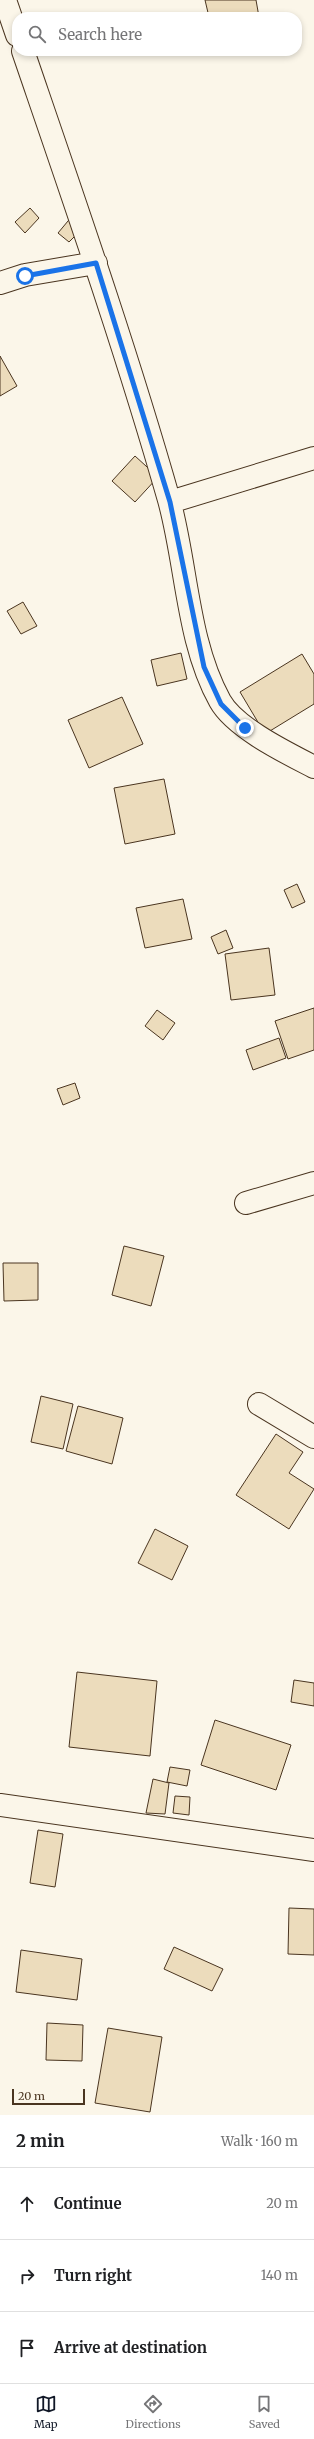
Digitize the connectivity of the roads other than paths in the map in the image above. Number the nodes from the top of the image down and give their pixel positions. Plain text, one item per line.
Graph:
1 (5, 0) edge
2 (12, 20) edge
3 (24, 56) edge
4 (96, 263) junction
5 (0, 283) edge
6 (314, 458) edge
7 (170, 502) junction
8 (314, 768) edge
9 (314, 1182) edge
10 (246, 1203) dead end
11 (259, 1404) dead end
12 (314, 1437) edge
13 (0, 1804) edge
14 (314, 1850) edge

1 - 2 street
3 - 4 street
4 - 5 street
4 - 7 street
6 - 7 street
7 - 8 street
9 - 10 street
11 - 12 street
13 - 14 street

